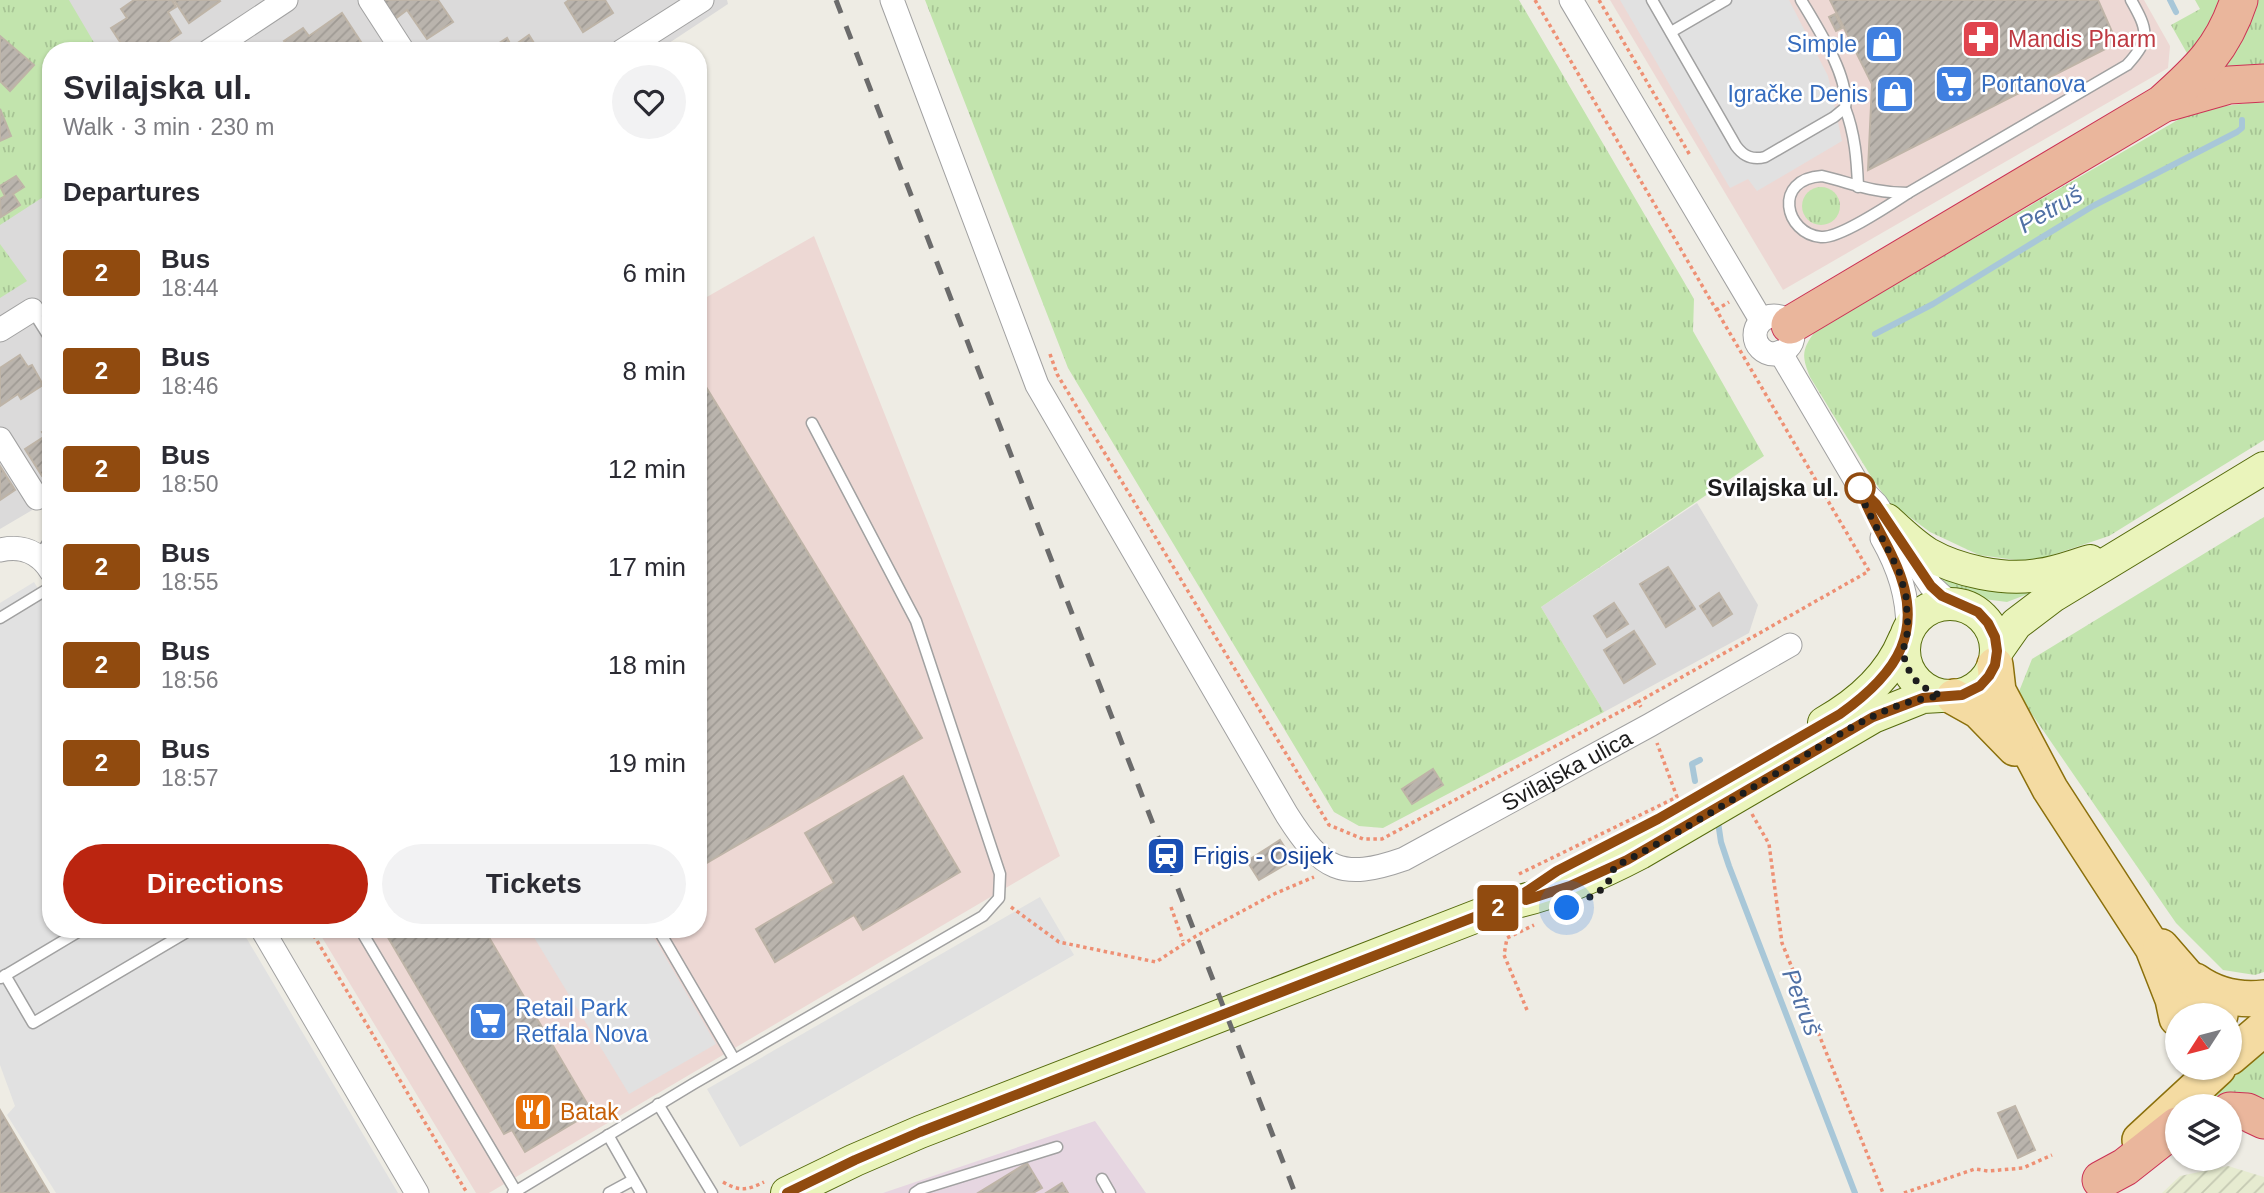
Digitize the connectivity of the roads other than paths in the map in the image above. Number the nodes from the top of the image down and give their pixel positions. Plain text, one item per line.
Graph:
1 (286, 0) edge
2 (370, 0) edge
3 (702, 0) edge
4 (892, 0) edge
5 (1572, 0) edge
6 (1652, 0) edge
7 (1726, 0) edge
8 (1801, 0) edge
9 (2131, 0) edge
10 (2239, 0) edge
11 (1671, 32) junction
12 (223, 42) edge
13 (397, 42) edge
14 (636, 42) edge
15 (2264, 83) edge
16 (2162, 104) junction
17 (1845, 108) junction
18 (1857, 187) junction
19 (1908, 193) junction
20 (32, 310) joint
21 (42, 326) edge
22 (0, 330) edge
23 (1777, 333) junction
24 (812, 423) dead end
25 (0, 439) edge
26 (2264, 468) edge
27 (1860, 488) junction
28 (37, 498) dead end
29 (1887, 520) junction
30 (0, 550) edge
31 (42, 554) edge
32 (2122, 554) junction
33 (42, 592) edge
34 (2053, 596) junction
35 (1966, 608) junction
36 (0, 618) edge
37 (1906, 635) junction
38 (1790, 645) dead end
39 (1996, 658) junction
40 (1948, 696) junction
41 (2050, 789) junction
42 (1508, 904) junction
43 (2136, 918) junction
44 (68, 938) edge
45 (177, 938) edge
46 (267, 938) edge
47 (365, 938) edge
48 (663, 938) edge
49 (2185, 973) junction
50 (2, 977) edge
51 (2264, 998) edge
52 (2174, 1003) edge
53 (2210, 1003) edge
54 (2264, 1028) edge
55 (2242, 1047) edge
56 (734, 1059) junction
57 (2207, 1080) edge
58 (2195, 1094) edge
59 (658, 1104) junction
60 (2242, 1112) edge
61 (2264, 1120) edge
62 (2165, 1127) edge
63 (608, 1135) junction
64 (1057, 1147) dead end
65 (1102, 1179) dead end
66 (633, 1180) junction
67 (2095, 1187) edge
68 (515, 1192) edge
69 (417, 1193) edge
70 (609, 1193) edge
71 (640, 1193) edge
72 (712, 1193) edge
73 (787, 1193) edge
74 (915, 1193) edge
75 (1110, 1193) edge

1 - 12 street
2 - 13 street
3 - 14 street
4 - 38 street, Svilajska ulica
5 - 23 street
6 - 11 lane
7 - 11 lane
8 - 17 lane
9 - 19 lane
10 - 16 highway
11 - 17 lane
15 - 16 highway
16 - 23 highway
17 - 18 lane
18 - 19 lane
18 - 19 lane
20 - 21 lane
20 - 22 street
23 - 27 street
24 - 56 lane
25 - 28 street
26 - 32 main road
27 - 29 street
27 - 37 street
29 - 32 main road
29 - 35 street
30 - 31 street
32 - 34 main road
33 - 36 lane
34 - 35 main road
34 - 39 main road
35 - 37 main road
35 - 39 main road
37 - 40 main road
37 - 42 main road
39 - 40 main road
39 - 41 main road
40 - 41 main road
40 - 42 main road
41 - 43 main road
42 - 73 main road
43 - 49 main road
43 - 52 main road
44 - 50 lane
45 - 50 lane
46 - 69 street
47 - 68 lane
48 - 56 lane
49 - 51 main road
49 - 53 main road
54 - 55 main road
56 - 59 lane
57 - 58 main road
59 - 63 lane
59 - 72 lane
60 - 61 highway
62 - 67 highway
63 - 66 lane
63 - 68 lane
64 - 74 lane
65 - 75 lane
66 - 70 lane
66 - 71 lane

